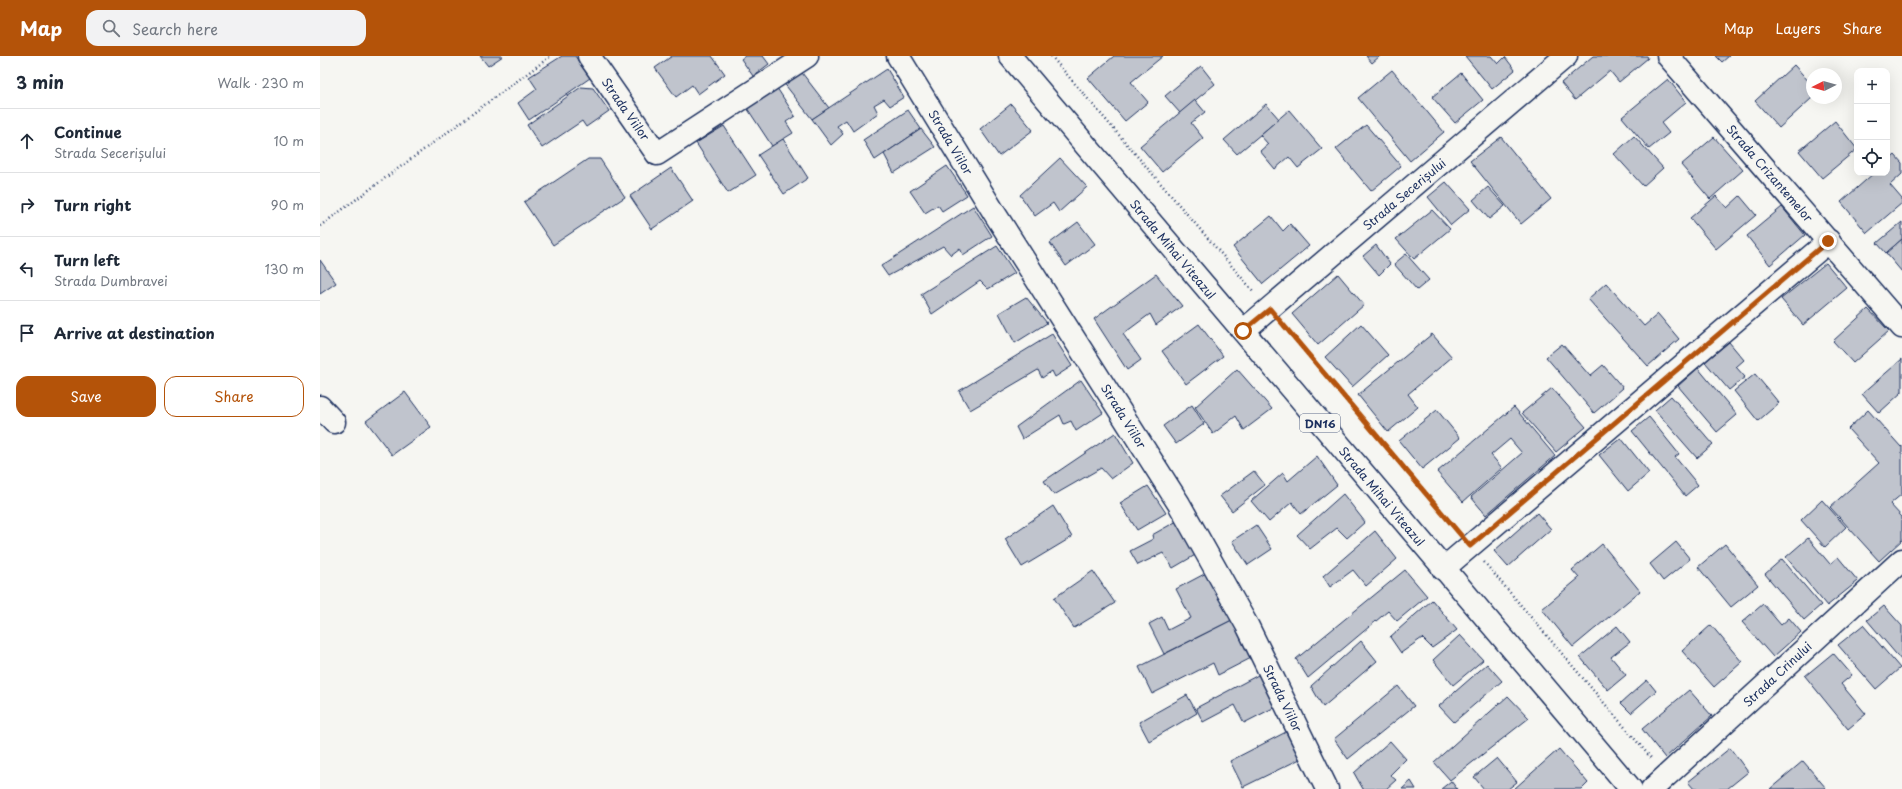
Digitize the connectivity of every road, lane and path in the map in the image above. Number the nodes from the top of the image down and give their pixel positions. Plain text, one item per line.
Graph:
1 (551, 56) edge
2 (590, 56) edge
3 (807, 56) edge
4 (898, 56) edge
5 (1010, 56) edge
6 (1051, 56) edge
7 (1566, 56) edge
8 (1668, 56) edge
9 (320, 226) edge
10 (1828, 241) junction
11 (1270, 309) junction
12 (1902, 327) edge
13 (1243, 331) junction
14 (1470, 546) junction
15 (1902, 560) edge
16 (1444, 569) junction
17 (1659, 782) edge
18 (1327, 789) edge
19 (1631, 789) edge

1 - 9 path
2 - 3 main road, Strada Viilor
4 - 18 main road, Strada Viilor
5 - 13 main road, Strada Mihai Viteazul / DN16
6 - 11 path
7 - 11 main road, Strada Secerișului
8 - 10 main road, Strada Crizantemelor
10 - 12 main road, Strada Crizantemelor
10 - 14 main road
11 - 13 main road, Strada Secerișului
11 - 14 path
13 - 16 main road, Strada Mihai Viteazul / DN16
14 - 16 main road
14 - 17 path
15 - 17 main road, Strada Crinului
16 - 19 main road, Strada Mihai Viteazul / DN16

